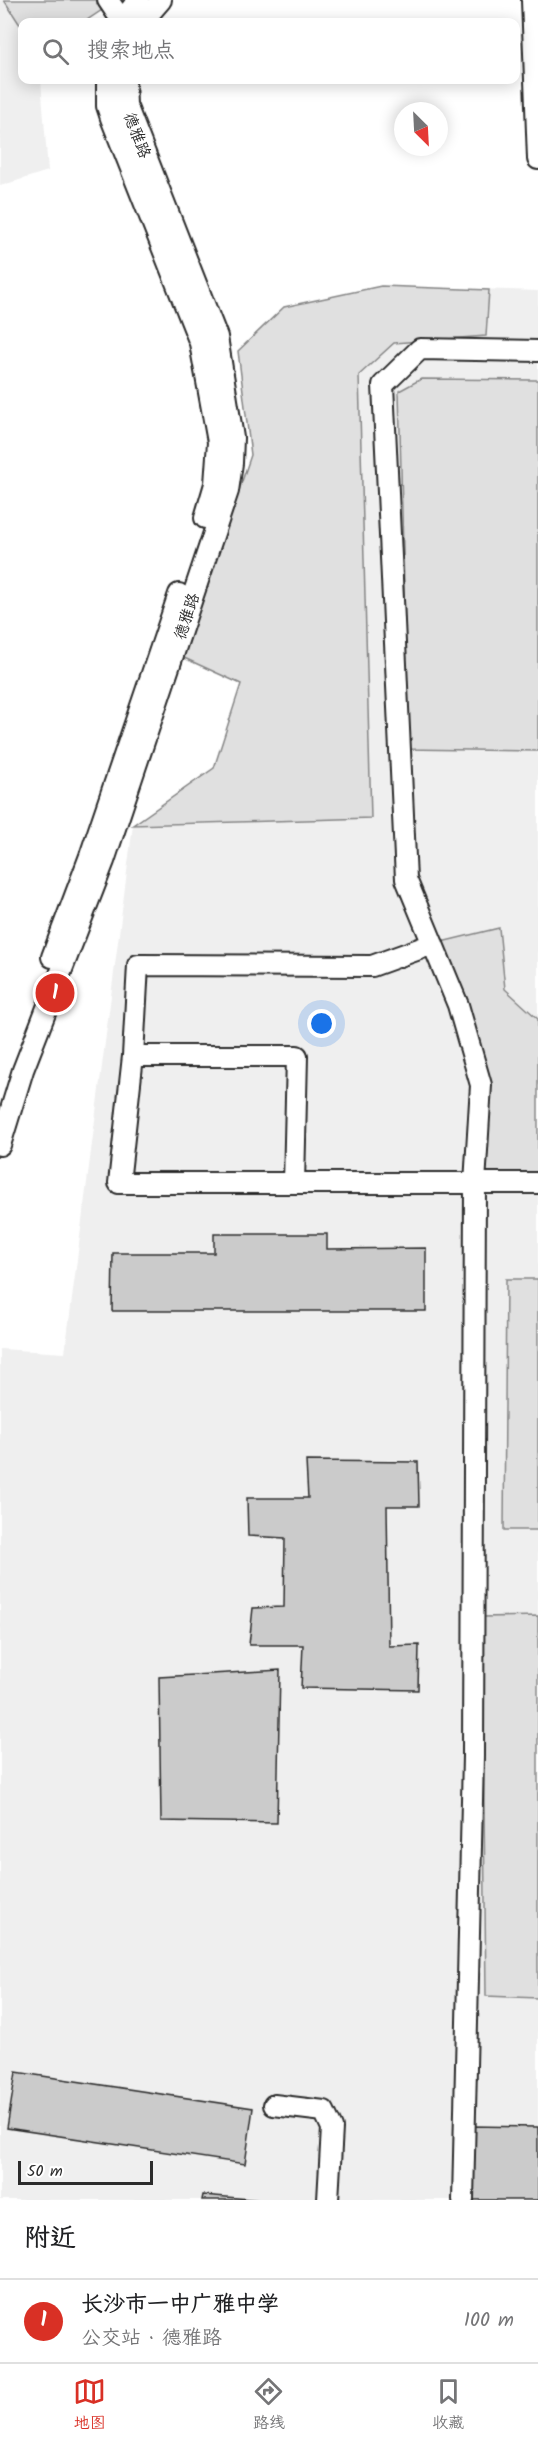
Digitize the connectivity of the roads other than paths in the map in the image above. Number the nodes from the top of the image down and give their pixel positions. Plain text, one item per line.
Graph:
1 (108, 0) edge
2 (138, 0) edge
3 (161, 0) edge
4 (532, 0) edge
5 (119, 18) edge
6 (124, 18) edge
7 (145, 18) edge
8 (107, 84) edge
9 (125, 84) edge
10 (538, 159) edge
11 (538, 351) edge
12 (433, 944) junction
13 (133, 1056) junction
14 (0, 1104) edge
15 (0, 1145) edge
16 (294, 1183) junction
17 (475, 1183) junction
18 (538, 1183) edge
19 (274, 2105) dead end
20 (328, 2200) edge
21 (463, 2200) edge

1 - 5 street
2 - 6 street
3 - 7 street
4 - 10 street
8 - 14 street, 德雅路
9 - 15 street, 德雅路
11 - 12 street
12 - 13 street
12 - 17 street
13 - 16 street
13 - 16 street
16 - 17 street
17 - 18 street
17 - 21 street
19 - 20 street

